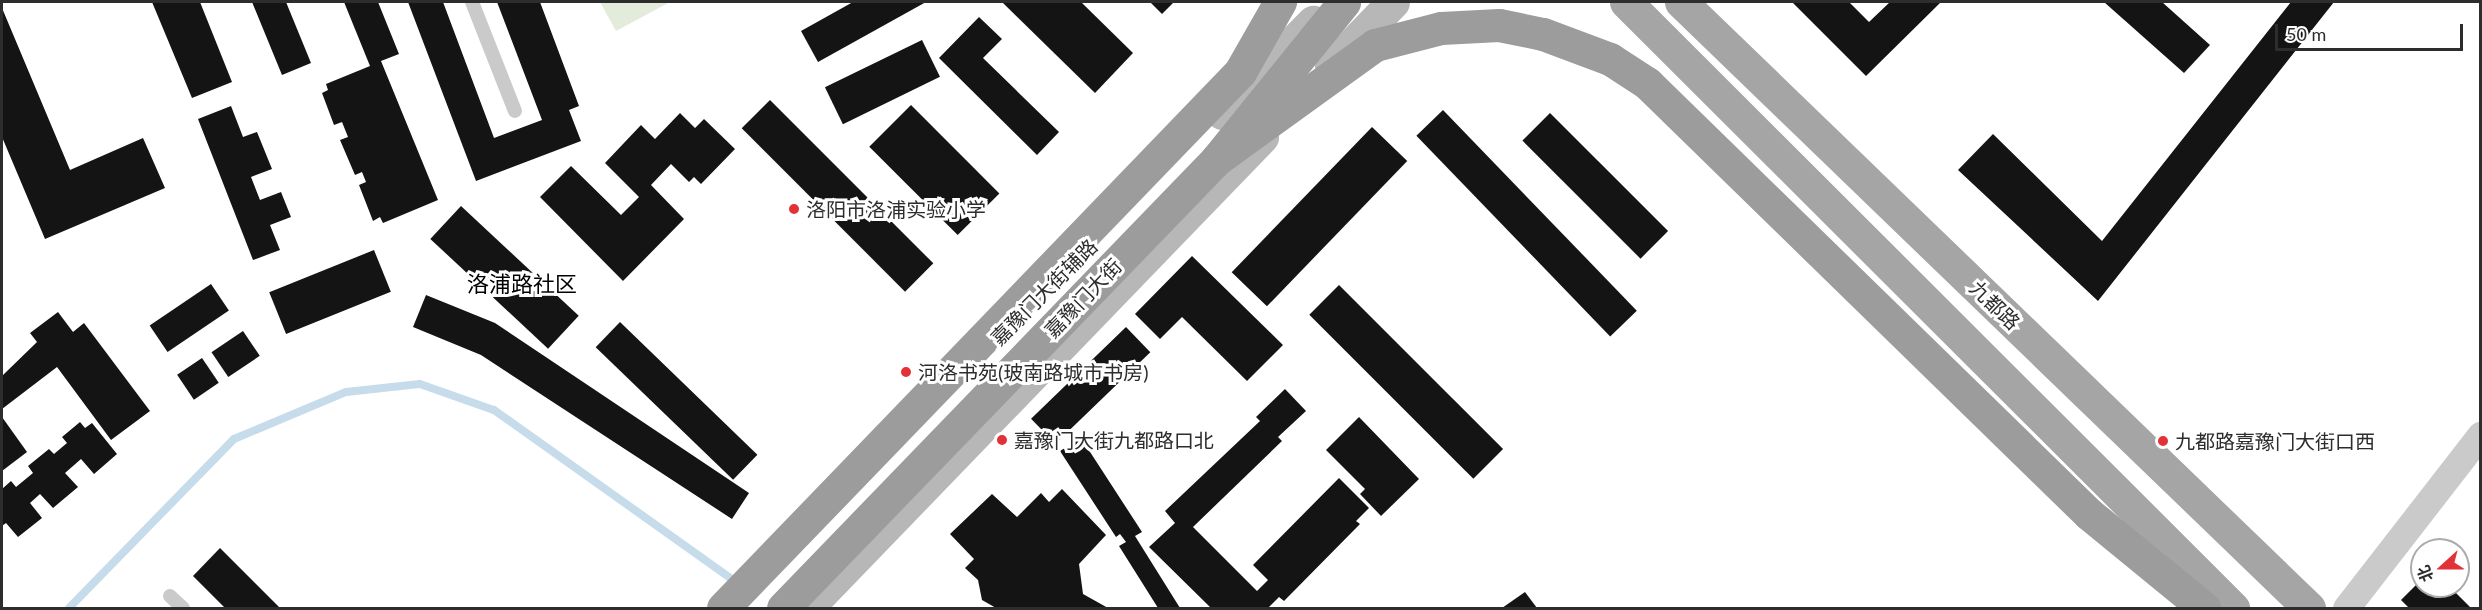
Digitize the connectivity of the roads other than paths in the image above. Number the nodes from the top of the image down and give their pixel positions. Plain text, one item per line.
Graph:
1 (472, 2) edge
2 (1280, 2) edge
3 (1333, 2) edge
4 (1344, 2) edge
5 (1393, 2) edge
6 (1626, 2) edge
7 (1681, 2) edge
8 (515, 111) dead end
9 (1217, 159) junction
10 (2481, 435) edge
11 (170, 596) dead end
12 (183, 609) edge
13 (723, 609) edge
14 (730, 609) edge
15 (783, 609) edge
16 (807, 609) edge
17 (2204, 609) edge
18 (2233, 609) edge
19 (2309, 609) edge
20 (2346, 609) edge

1 - 8 lane
2 - 13 highway
3 - 14 main road, 嘉豫门大街辅路
4 - 9 highway, 嘉豫门大街, bridge
5 - 16 main road
6 - 18 main road
7 - 19 main road, 九都路
9 - 15 highway, 嘉豫门大街
9 - 17 highway, bridge
10 - 20 street
11 - 12 lane

